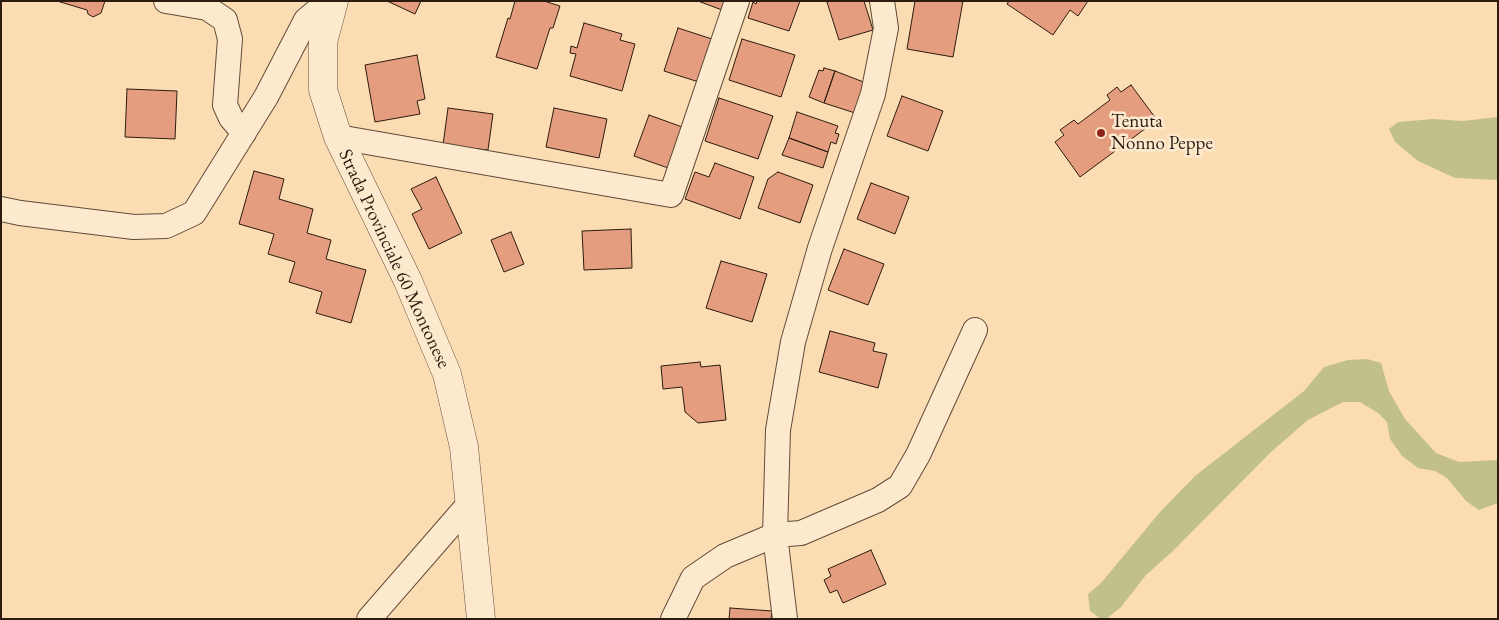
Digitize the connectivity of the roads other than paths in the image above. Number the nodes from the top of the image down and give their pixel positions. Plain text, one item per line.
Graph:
1 (166, 1) edge
2 (329, 1) edge
3 (334, 1) edge
4 (738, 1) edge
5 (882, 1) edge
6 (244, 133) junction
7 (338, 137) junction
8 (1, 209) edge
9 (975, 330) dead end
10 (469, 504) junction
11 (775, 536) junction
12 (369, 619) edge
13 (481, 619) edge
14 (673, 619) edge
15 (785, 619) edge

1 - 6 street
2 - 6 street
3 - 7 street, Strada Provinciale 60 Montonese
4 - 7 street
5 - 11 street
6 - 8 street
7 - 10 street, Strada Provinciale 60 Montonese
9 - 11 street
10 - 12 street
10 - 13 street, Strada Provinciale 60 Montonese
11 - 14 street
11 - 15 street

